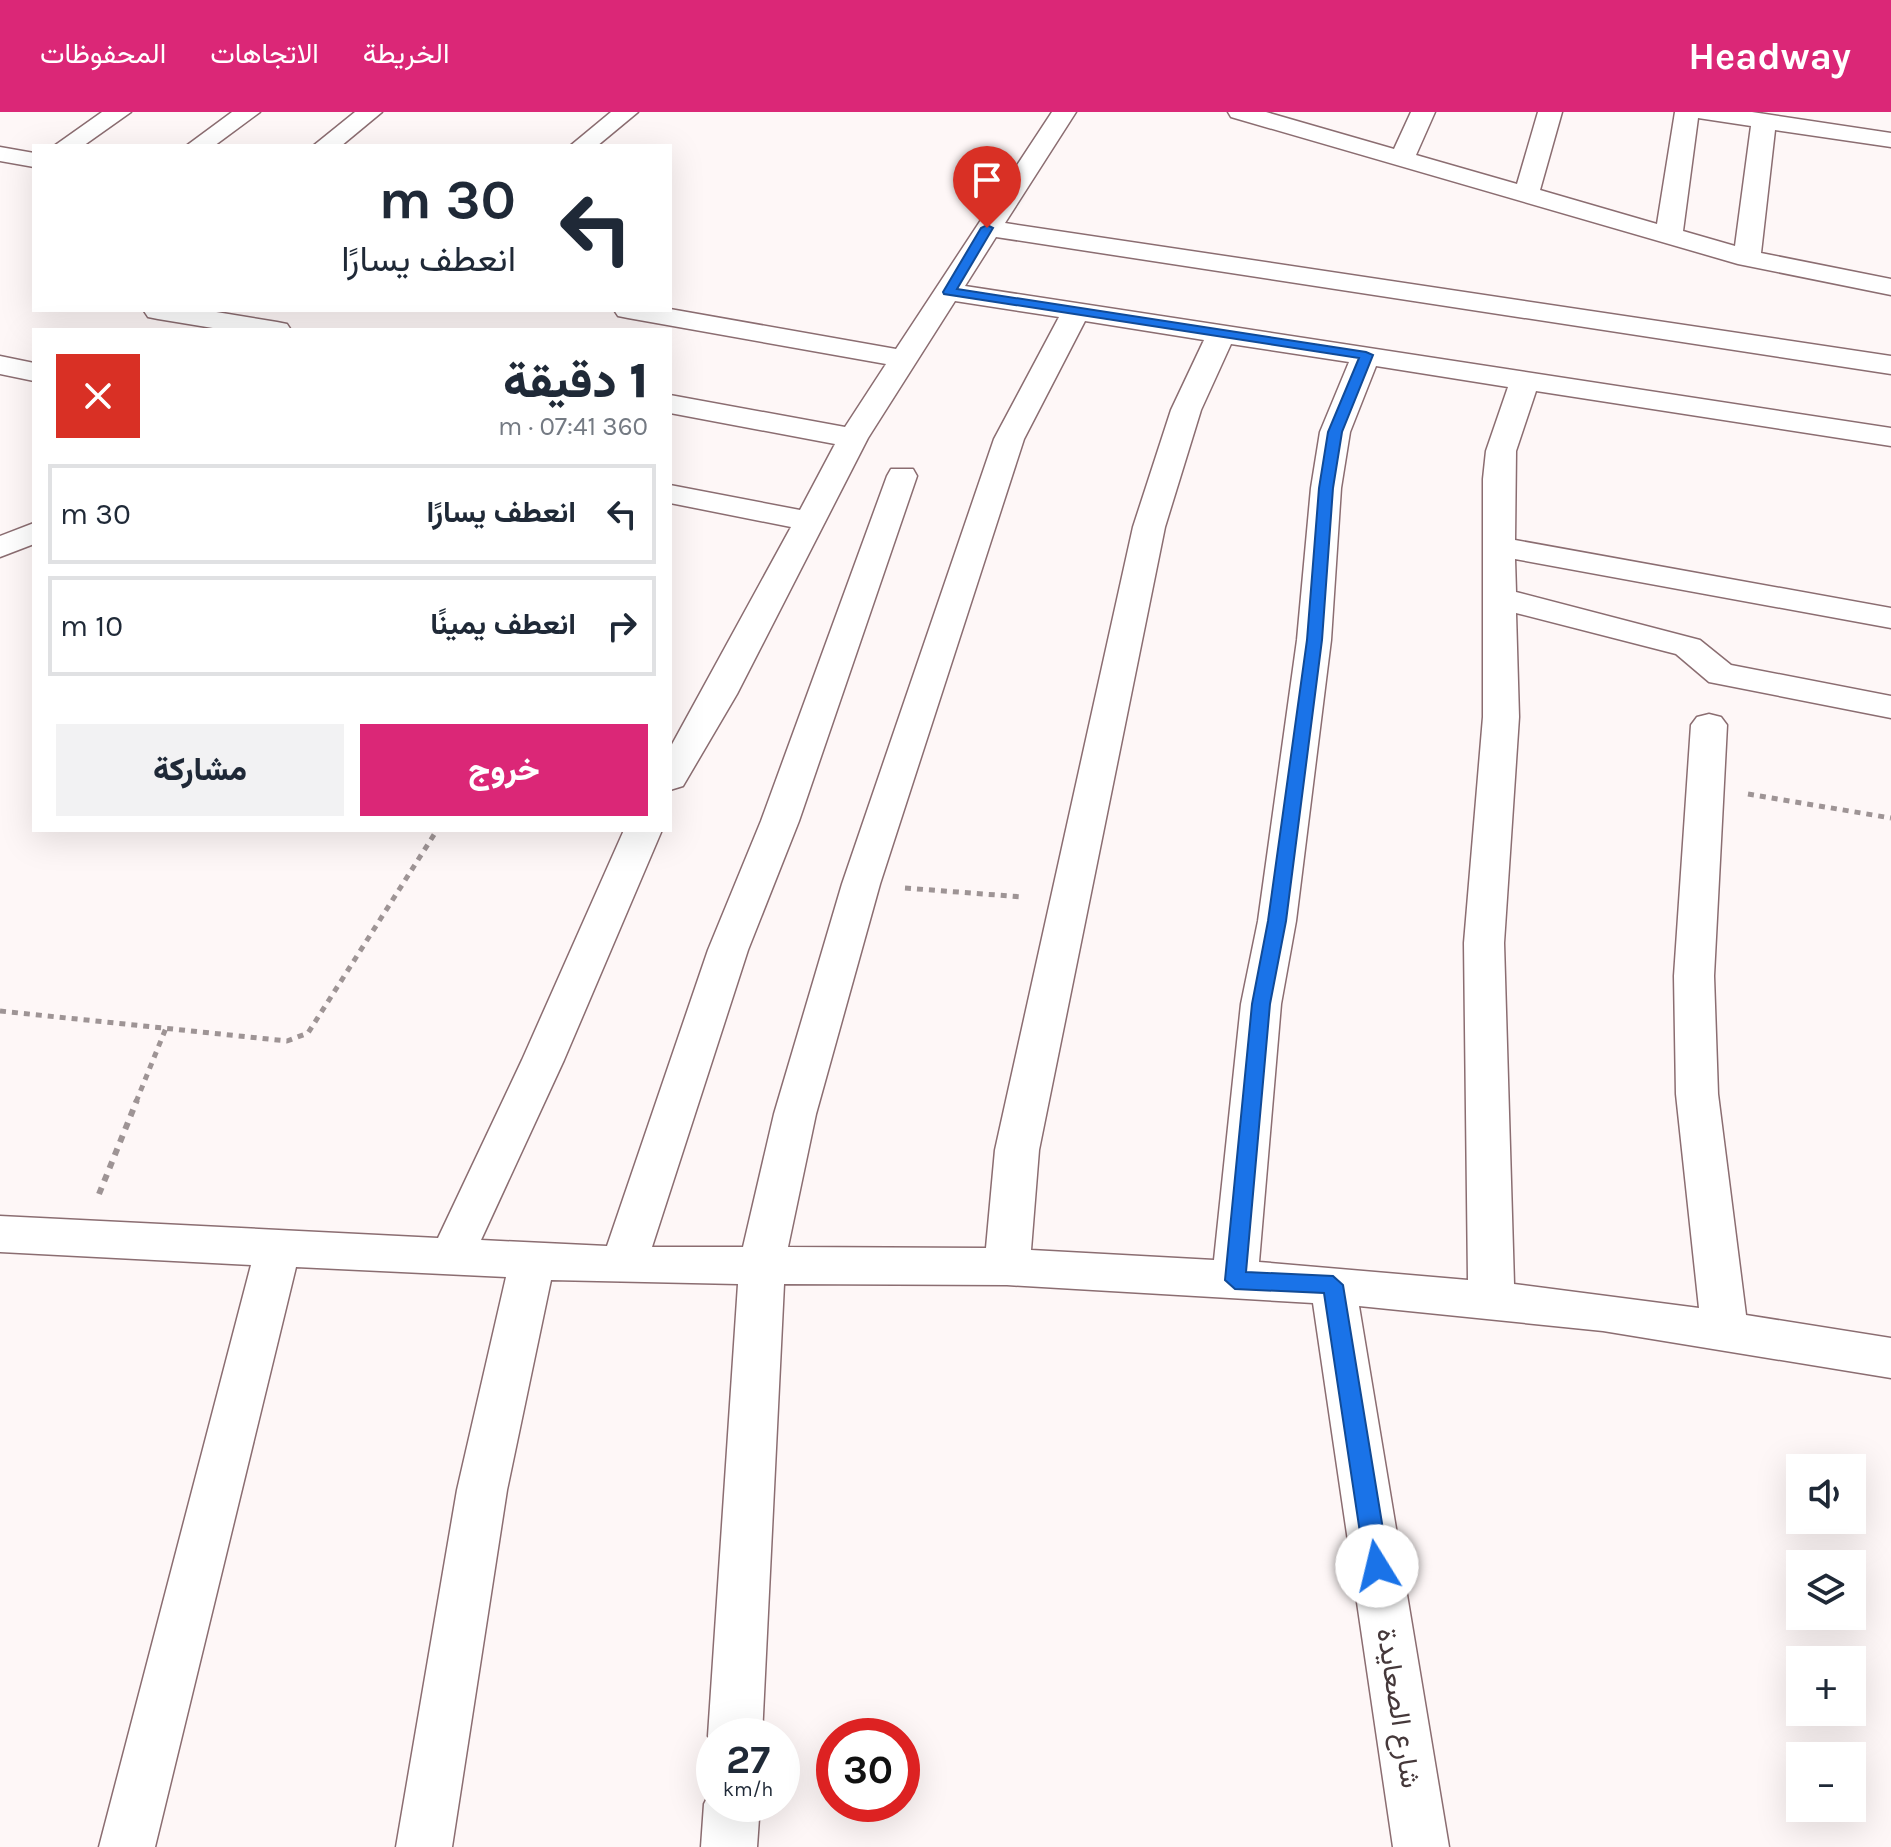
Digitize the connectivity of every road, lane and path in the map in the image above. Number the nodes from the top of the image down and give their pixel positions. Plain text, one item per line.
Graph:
1 (119, 112) edge
2 (248, 112) edge
3 (370, 112) edge
4 (626, 112) edge
5 (1064, 112) edge
6 (1240, 112) edge
7 (1423, 112) edge
8 (1550, 112) edge
9 (1687, 112) edge
10 (1718, 113) edge
11 (1282, 118) edge
12 (1813, 120) edge
13 (1764, 123) junction
14 (1891, 140) edge
15 (69, 144) edge
16 (201, 144) edge
17 (328, 144) edge
18 (585, 144) edge
19 (0, 154) edge
20 (1402, 158) junction
21 (32, 160) edge
22 (1527, 193) junction
23 (987, 228) junction
24 (1669, 235) junction
25 (1747, 258) junction
26 (1891, 287) edge
27 (949, 292) junction
28 (164, 312) edge
29 (639, 312) edge
30 (1076, 312) junction
31 (264, 328) edge
32 (1221, 334) junction
33 (1366, 355) junction
34 (905, 359) junction
35 (0, 365) edge
36 (1891, 365) edge
37 (32, 372) edge
38 (1525, 379) junction
39 (672, 404) edge
40 (1891, 437) edge
41 (853, 438) junction
42 (902, 476) dead end
43 (672, 494) edge
44 (810, 521) junction
45 (32, 534) edge
46 (0, 547) edge
47 (1501, 547) junction
48 (1499, 598) junction
49 (1891, 618) edge
50 (1891, 707) edge
51 (1709, 725) dead end
52 (672, 775) edge
53 (1704, 787) junction
54 (1891, 818) edge
55 (436, 832) edge
56 (642, 832) edge
57 (861, 884) junction
58 (1069, 901) junction
59 (0, 1011) edge
60 (166, 1028) junction
61 (0, 1234) edge
62 (82, 1238) junction
63 (278, 1248) junction
64 (451, 1257) junction
65 (532, 1261) junction
66 (623, 1265) junction
67 (762, 1265) junction
68 (1007, 1267) junction
69 (1235, 1280) junction
70 (1333, 1285) junction
71 (1491, 1299) junction
72 (1724, 1329) junction
73 (1891, 1358) edge
74 (736, 1718) edge
75 (731, 1822) edge
76 (127, 1847) edge
77 (424, 1847) edge
78 (729, 1847) edge
79 (1421, 1847) edge

1 - 15 street
2 - 16 street
3 - 17 street
4 - 18 street
5 - 23 street
6 - 11 street
7 - 20 street
8 - 22 street
9 - 24 street
10 - 13 street
11 - 20 street
12 - 13 street
12 - 14 street
13 - 25 street
19 - 21 street
20 - 22 street
22 - 24 street
23 - 27 street
23 - 36 street
24 - 25 street
25 - 26 street
27 - 30 street
27 - 34 street
28 - 31 street
29 - 34 street
30 - 32 street
30 - 57 street
32 - 33 street
32 - 58 street
33 - 38 street
33 - 69 street
34 - 41 street
35 - 37 street
38 - 40 street
38 - 47 street
39 - 41 street
41 - 44 street
42 - 66 street
43 - 44 street
44 - 52 street
45 - 46 street
47 - 48 street
47 - 49 street
48 - 50 street
48 - 71 street
51 - 53 street
53 - 54 path
53 - 72 street
55 - 60 path
56 - 64 street
57 - 58 path
57 - 67 street
58 - 68 street
59 - 60 path
60 - 62 path
61 - 62 street
62 - 63 street
63 - 64 street
63 - 76 street
64 - 65 street
65 - 66 street
65 - 77 street
66 - 67 street
67 - 68 street
67 - 74 street
68 - 69 street
69 - 70 street
70 - 71 street
70 - 79 street, شارع الصعايدة
71 - 72 street
72 - 73 street
75 - 78 street

